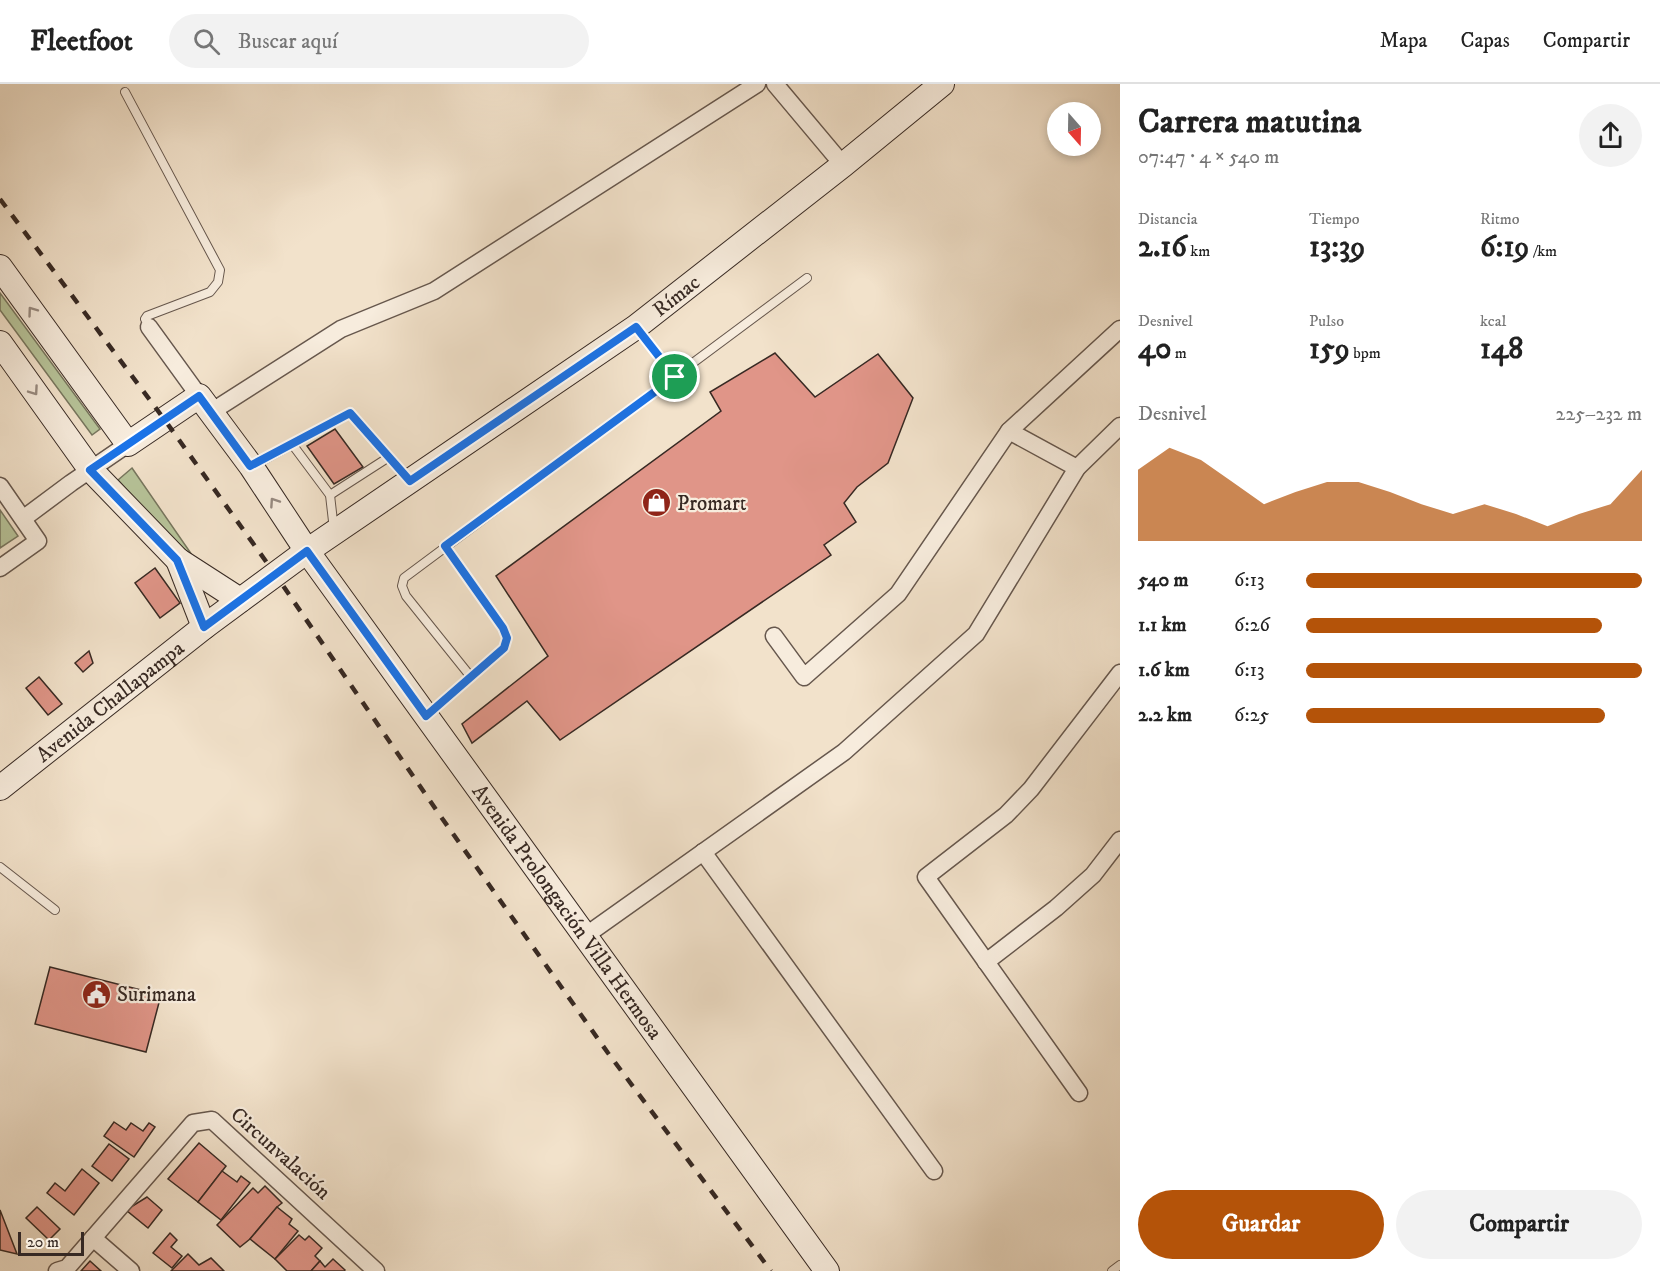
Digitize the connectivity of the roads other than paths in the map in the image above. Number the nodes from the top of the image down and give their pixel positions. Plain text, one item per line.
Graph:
1 (757, 84) edge
2 (775, 84) edge
3 (942, 84) edge
4 (125, 92) dead end
5 (843, 165) junction
6 (0, 267) edge
7 (807, 278) dead end
8 (149, 327) joint
9 (636, 327) junction
10 (1120, 329) edge
11 (3, 352) edge
12 (675, 377) junction
13 (205, 404) junction
14 (1120, 426) edge
15 (1009, 431) junction
16 (128, 444) junction
17 (292, 444) junction
18 (389, 457) junction
19 (250, 466) junction
20 (1077, 468) junction
21 (90, 470) junction
22 (410, 481) junction
23 (0, 486) edge
24 (330, 495) junction
25 (24, 518) junction
26 (334, 533) junction
27 (445, 546) junction
28 (307, 551) junction
29 (177, 560) junction
30 (0, 568) edge
31 (240, 600) junction
32 (204, 627) junction
33 (774, 636) dead end
34 (1120, 673) edge
35 (471, 677) junction
36 (426, 716) junction
37 (0, 788) edge
38 (1120, 840) edge
39 (703, 852) junction
40 (0, 867) edge
41 (55, 910) dead end
42 (585, 936) junction
43 (986, 962) junction
44 (1079, 1093) dead end
45 (934, 1171) dead end
46 (93, 1238) junction
47 (1120, 1265) edge
48 (57, 1271) edge
49 (131, 1271) edge
50 (376, 1271) edge
51 (827, 1271) edge
52 (1112, 1271) edge

1 - 13 street
2 - 5 street
3 - 5 main road, Rímac
4 - 8 lane
5 - 9 main road, Rímac
16 -> 6 main road
7 - 12 lane
8 - 13 street
9 - 12 lane
9 - 22 main road, Rímac
10 - 15 street
11 -> 21 main road
12 - 27 lane
13 - 16 main road
13 - 19 main road, Avenida Prolongación Villa Hermosa
14 - 20 street
15 - 20 street
15 - 33 street
16 - 21 street
17 - 18 lane
17 - 19 lane
17 - 24 lane
18 - 22 lane
18 - 24 lane
28 -> 19 main road, Avenida Prolongación Villa Hermosa
20 - 39 street
21 - 25 street
21 - 29 main road
22 - 26 main road, Rímac
23 - 25 street
24 - 26 lane
25 - 30 street
26 - 28 main road, Rímac
27 - 35 lane
27 - 35 lane
28 - 31 main road, Avenida Challapampa
28 - 36 main road, Avenida Prolongación Villa Hermosa
29 - 31 main road
29 - 32 main road
31 - 32 main road, Avenida Challapampa
32 - 37 main road, Avenida Challapampa
34 - 43 street
35 - 36 lane
36 - 42 main road, Avenida Prolongación Villa Hermosa
38 - 43 street
39 - 42 street
39 - 45 street
40 - 41 lane
42 - 51 main road, Avenida Prolongación Villa Hermosa
43 - 44 street
46 - 48 street, Circunvalación
46 - 49 street
46 - 50 street, Circunvalación
47 - 52 lane

